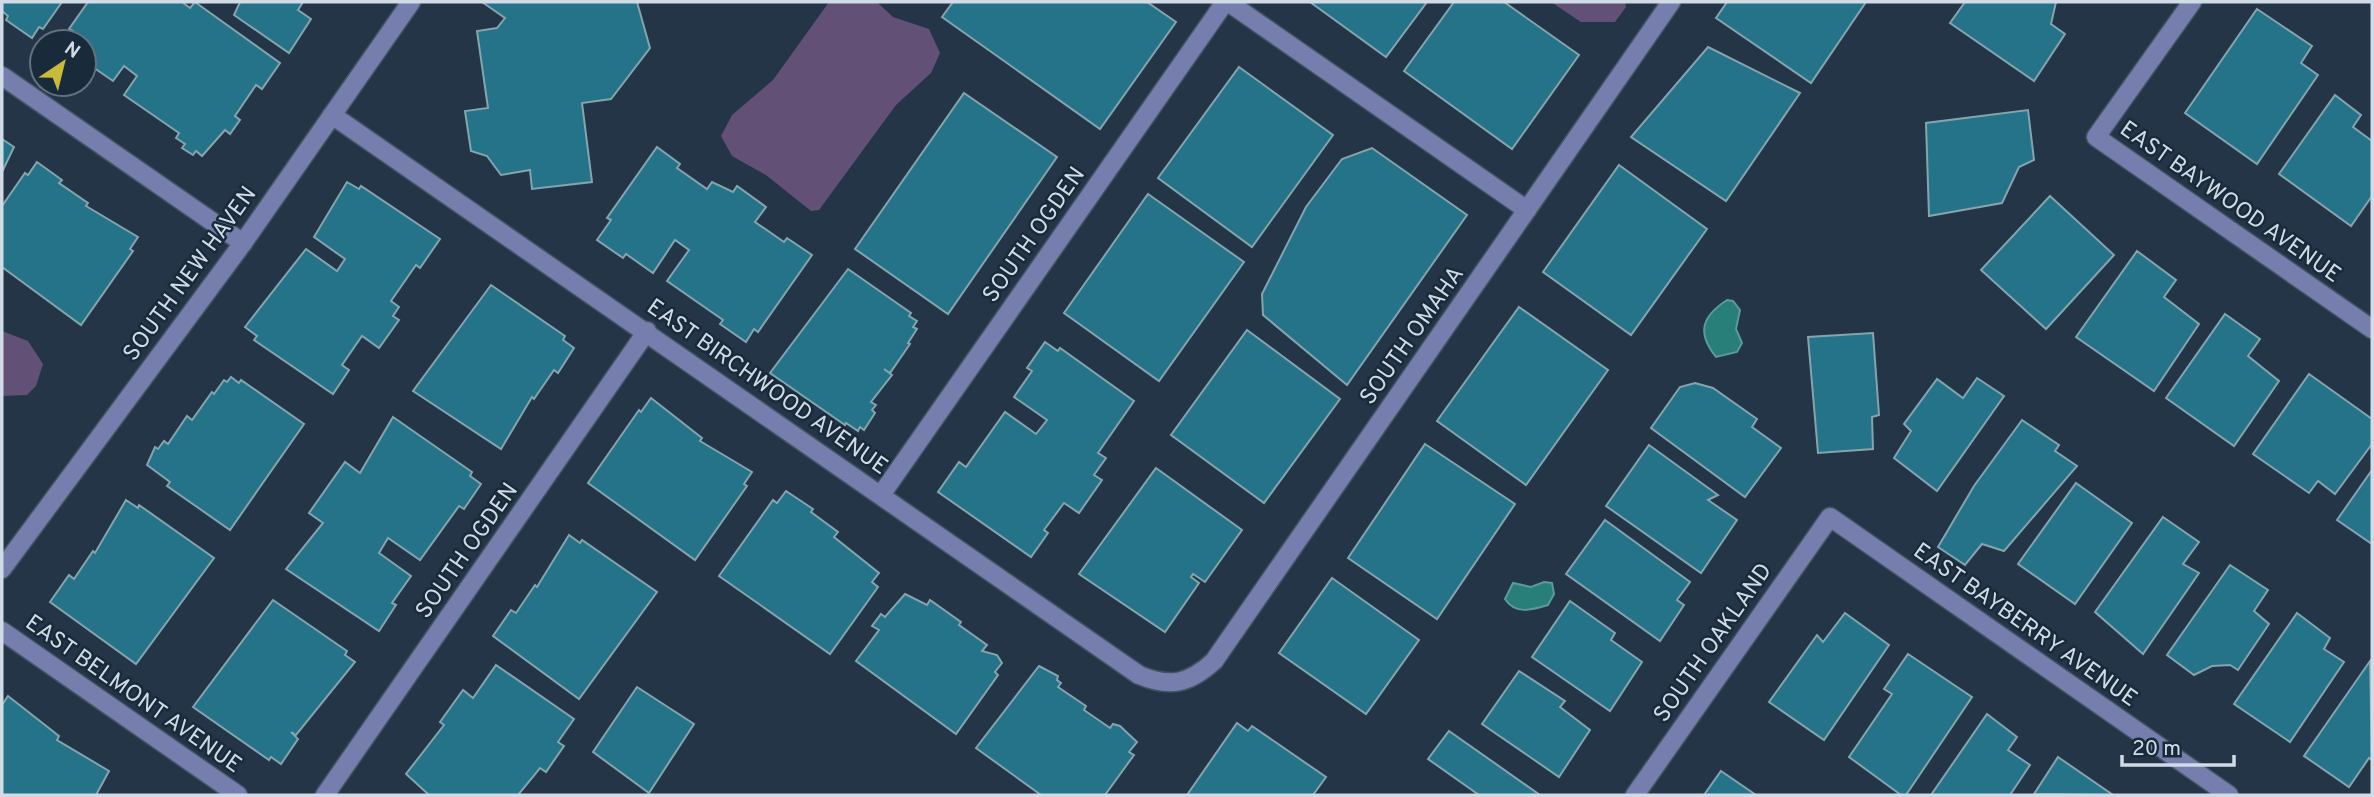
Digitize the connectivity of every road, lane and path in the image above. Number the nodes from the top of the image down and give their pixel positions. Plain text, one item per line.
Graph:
1 (411, 2) edge
2 (1227, 2) edge
3 (1671, 2) edge
4 (2192, 2) edge
5 (2, 76) edge
6 (332, 115) junction
7 (1527, 210) junction
8 (243, 243) junction
9 (2372, 329) edge
10 (647, 331) junction
11 (881, 495) junction
12 (1830, 517) joint
13 (2, 569) edge
14 (2, 631) edge
15 (1180, 684) joint
16 (238, 795) edge
17 (325, 795) edge
18 (1634, 795) edge
19 (2229, 795) edge

1 - 6 street, SOUTH NEW HAVEN
2 - 7 street
2 - 11 street, SOUTH OGDEN
3 - 7 street, SOUTH OMAHA
4 - 9 street, EAST BAYWOOD AVENUE
5 - 8 street
6 - 8 street, SOUTH NEW HAVEN
6 - 10 street, EAST BIRCHWOOD AVENUE
7 - 15 street, SOUTH OMAHA
8 - 13 street, SOUTH NEW HAVEN
10 - 11 street, EAST BIRCHWOOD AVENUE
10 - 17 street, SOUTH OGDEN
11 - 15 street, EAST BIRCHWOOD AVENUE
12 - 18 street, SOUTH OAKLAND
12 - 19 street, EAST BAYBERRY AVENUE
14 - 16 street, EAST BELMONT AVENUE

